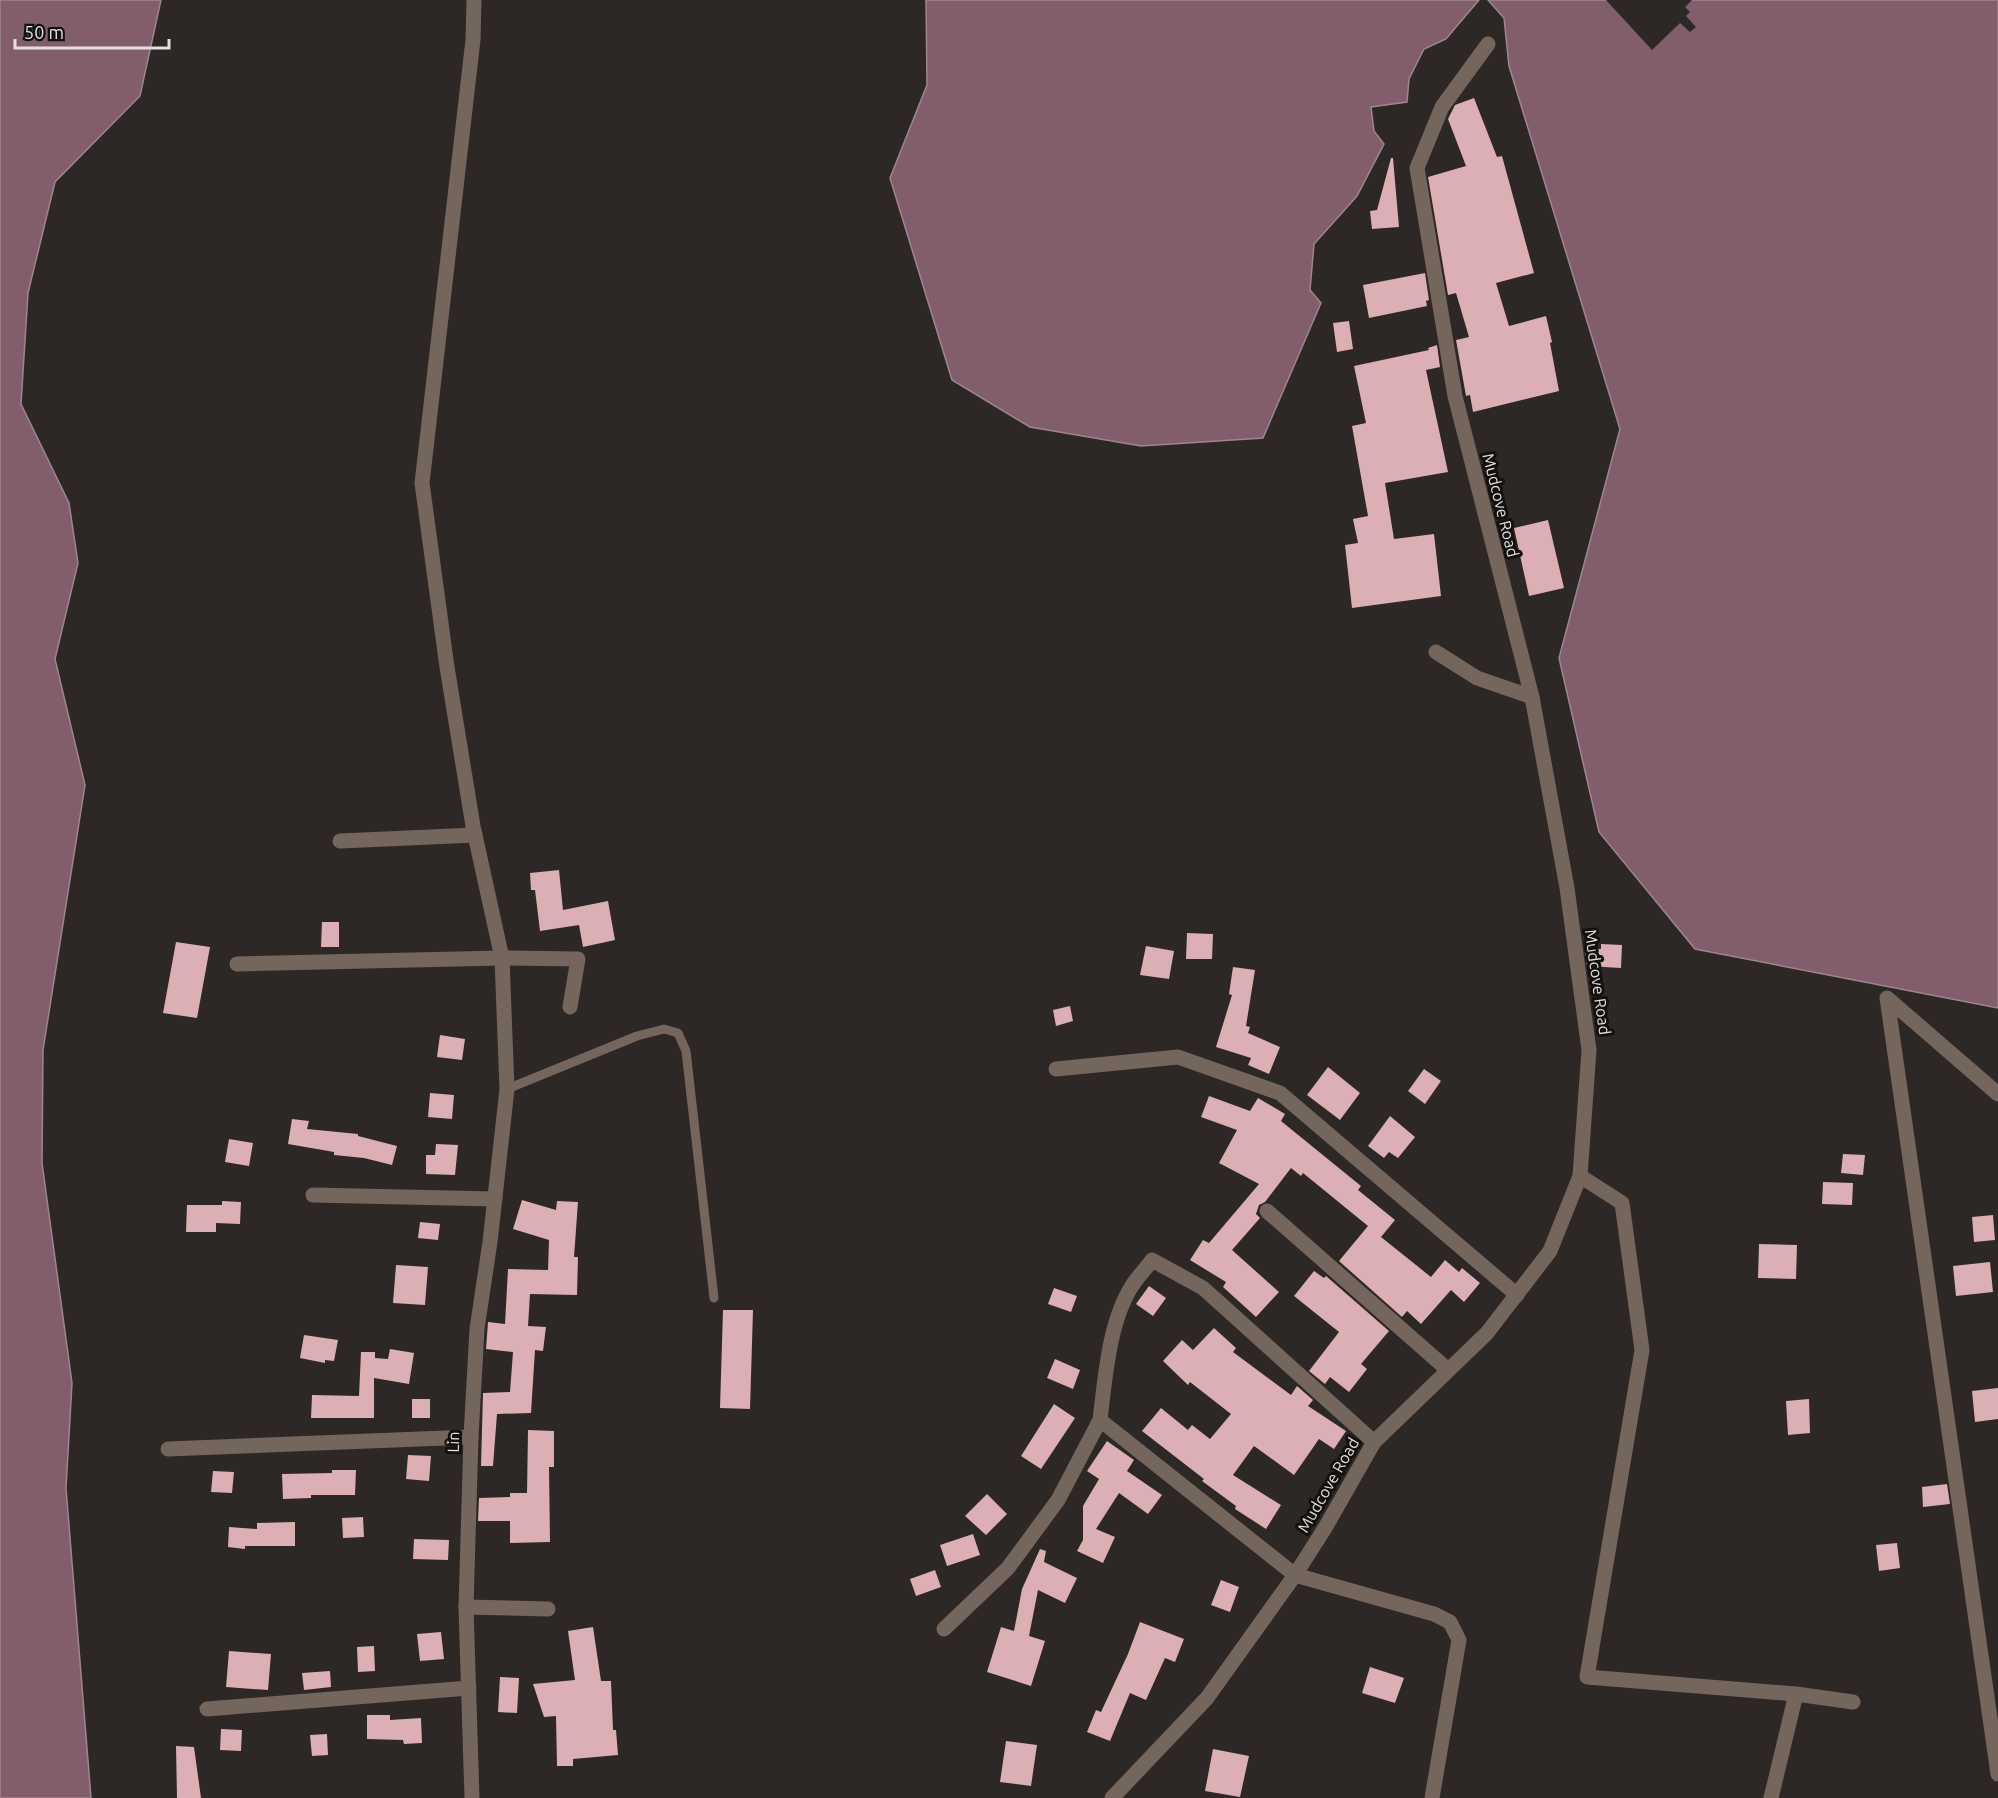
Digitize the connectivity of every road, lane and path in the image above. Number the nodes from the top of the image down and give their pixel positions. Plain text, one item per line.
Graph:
1 (474, 0) edge
2 (1488, 44) dead end
3 (1436, 652) dead end
4 (1532, 697) junction
5 (474, 835) junction
6 (340, 841) dead end
7 (502, 958) junction
8 (237, 964) dead end
9 (570, 1007) dead end
10 (1056, 1069) dead end
11 (507, 1089) junction
12 (1998, 1094) edge
13 (1580, 1176) junction
14 (313, 1195) dead end
15 (495, 1199) junction
16 (1267, 1211) dead end
17 (1517, 1294) junction
18 (714, 1298) dead end
19 (1448, 1370) junction
20 (1100, 1420) junction
21 (471, 1437) junction
22 (1374, 1442) junction
23 (168, 1449) dead end
24 (1295, 1575) junction
25 (466, 1607) junction
26 (548, 1609) dead end
27 (944, 1629) dead end
28 (469, 1688) junction
29 (1796, 1694) junction
30 (1854, 1702) dead end
31 (207, 1709) dead end
32 (1998, 1774) edge
33 (472, 1798) edge
34 (1112, 1798) edge
35 (1432, 1798) edge
36 (1771, 1798) edge

1 - 5 street, Lin
2 - 4 street, Mudcove Road
3 - 4 street
4 - 13 street, Mudcove Road
5 - 6 street
5 - 7 street, Lin
7 - 8 street
7 - 9 street
7 - 11 street, Lin
10 - 17 street
11 - 15 street, Lin
11 - 18 lane
12 - 32 street
13 - 17 street, Mudcove Road
13 - 29 street
14 - 15 street
15 - 21 street, Lin
16 - 19 street
17 - 19 street, Mudcove Road
19 - 22 street, Mudcove Road
20 - 22 street
20 - 24 street
20 - 27 street
21 - 23 street
21 - 25 street, Lin
22 - 24 street, Mudcove Road
24 - 34 street, Mudcove Road
24 - 35 street
25 - 26 street
25 - 28 street, Lin
28 - 31 street
28 - 33 street, Lin
29 - 30 street
29 - 36 street

